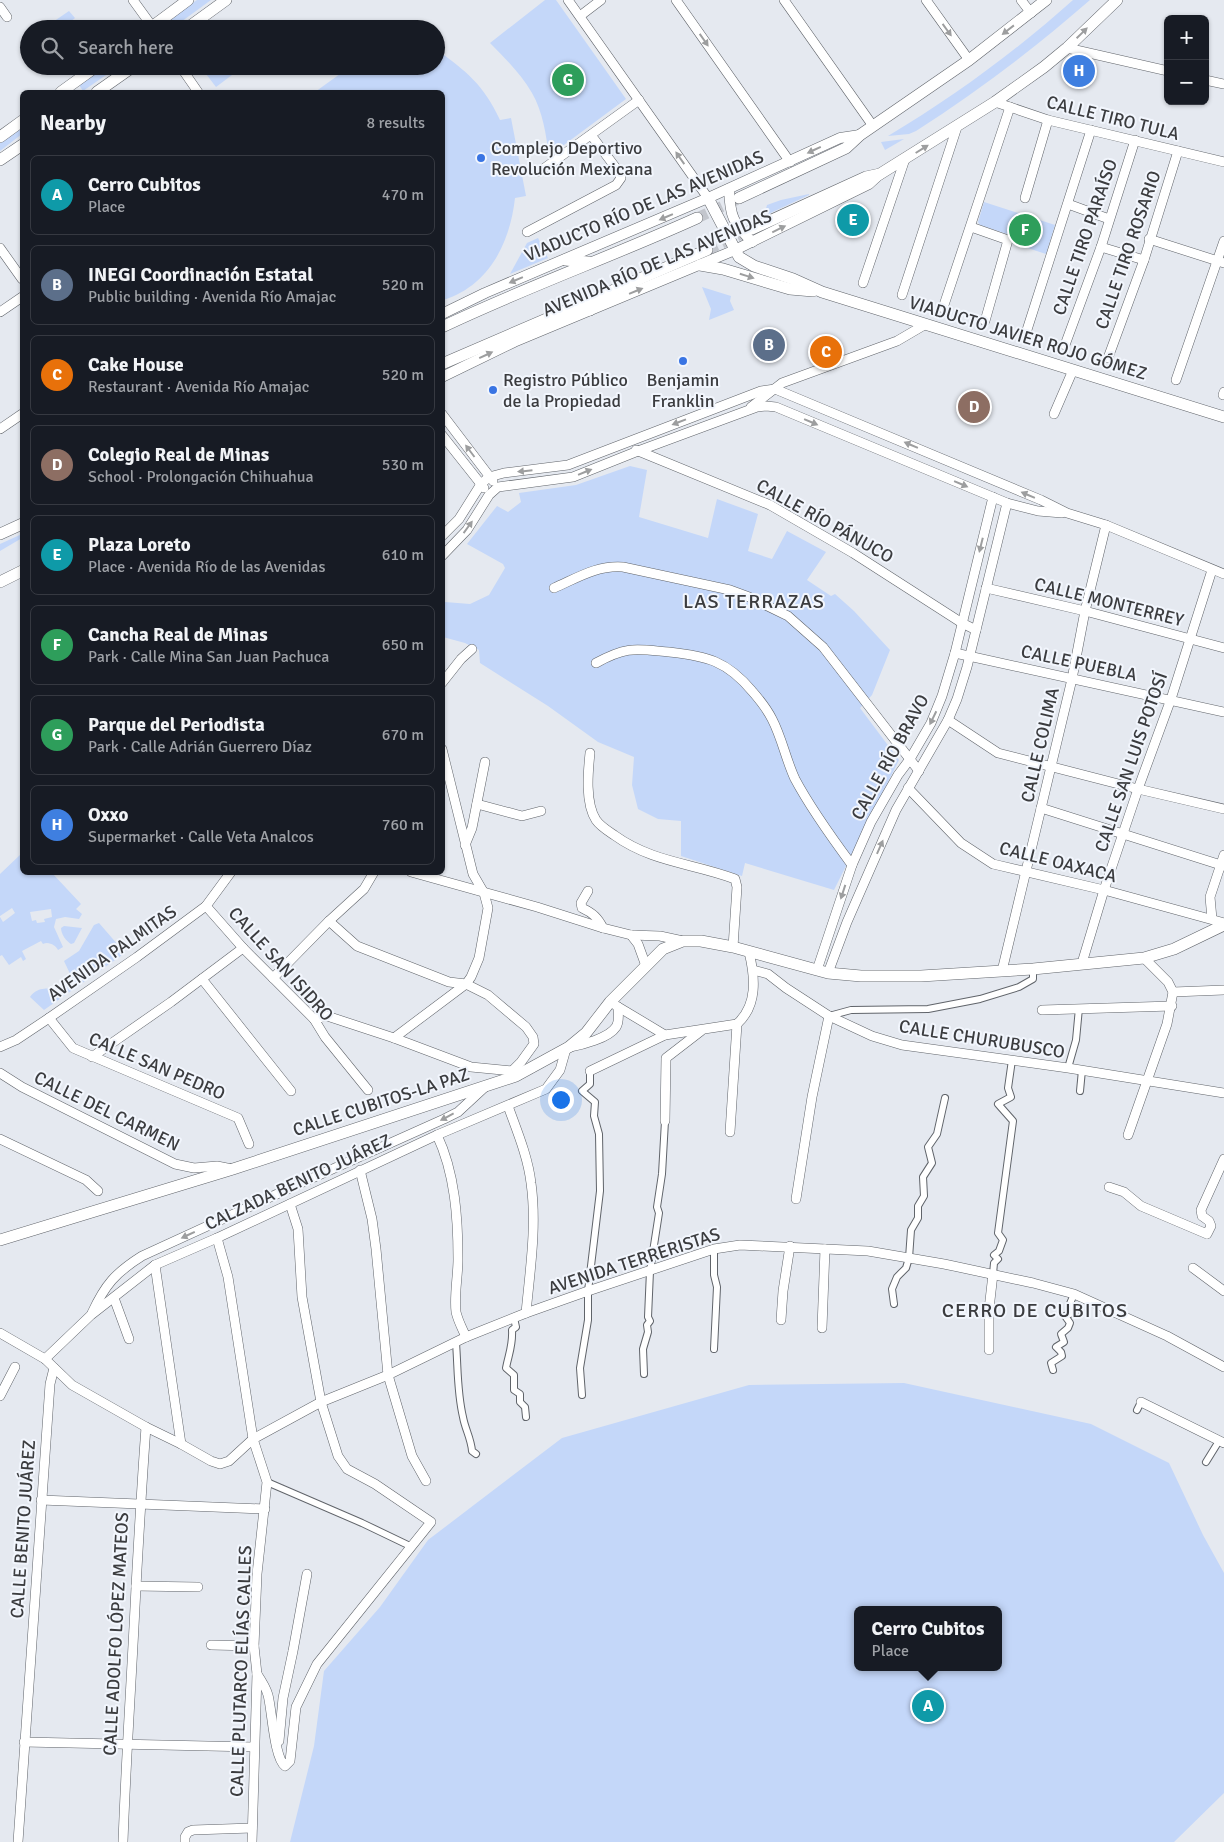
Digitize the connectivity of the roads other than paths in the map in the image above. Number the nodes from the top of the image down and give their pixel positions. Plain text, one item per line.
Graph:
1 (133, 0) edge
2 (188, 0) edge
3 (226, 0) edge
4 (568, 0) edge
5 (601, 0) edge
6 (676, 0) edge
7 (784, 0) edge
8 (926, 0) edge
9 (1021, 0) edge
10 (1046, 0) edge
11 (1117, 0) edge
12 (0, 7) edge
13 (1030, 13) junction
14 (580, 16) junction
15 (7, 17) dead end
16 (147, 20) edge
17 (162, 20) edge
18 (198, 20) edge
19 (1066, 48) junction
20 (969, 60) junction
21 (1164, 70) edge
22 (85, 75) edge
23 (121, 75) edge
24 (186, 75) edge
25 (1209, 81) edge
26 (1224, 84) edge
27 (64, 90) edge
28 (100, 90) edge
29 (197, 90) edge
30 (639, 100) junction
31 (995, 102) junction
32 (1010, 107) junction
33 (1048, 120) junction
34 (20, 122) edge
35 (873, 126) junction
36 (957, 126) junction
37 (1091, 130) junction
38 (591, 135) junction
39 (860, 135) junction
40 (0, 137) edge
41 (1135, 140) junction
42 (20, 147) edge
43 (1178, 151) junction
44 (905, 159) junction
45 (0, 160) edge
46 (790, 162) junction
47 (1224, 162) edge
48 (539, 172) dead end
49 (880, 174) junction
50 (729, 189) junction
51 (708, 198) junction
52 (739, 198) tunnel mouth
53 (1025, 198) dead end
54 (1068, 204) junction
55 (697, 218) tunnel mouth
56 (1109, 219) junction
57 (971, 227) junction
58 (752, 229) tunnel mouth
59 (527, 232) dead end
60 (1149, 239) junction
61 (1224, 240) edge
62 (752, 242) junction
63 (1102, 247) junction
64 (0, 248) edge
65 (707, 250) tunnel mouth
66 (735, 250) junction
67 (1144, 260) junction
68 (562, 261) junction
69 (1221, 262) edge
70 (590, 263) junction
71 (700, 265) junction
72 (20, 276) edge
73 (549, 280) junction
74 (863, 283) dead end
75 (610, 290) junction
76 (822, 292) junction
77 (902, 295) dead end
78 (20, 298) edge
79 (943, 308) dead end
80 (448, 309) edge
81 (591, 310) junction
82 (0, 312) edge
83 (560, 312) junction
84 (985, 321) dead end
85 (926, 324) junction
86 (445, 326) edge
87 (1026, 334) dead end
88 (1065, 345) dead end
89 (1108, 358) dead end
90 (1073, 370) junction
91 (445, 371) edge
92 (445, 372) edge
93 (1176, 380) dead end
94 (775, 389) junction
95 (745, 412) junction
96 (1054, 414) dead end
97 (20, 415) edge
98 (1224, 417) edge
99 (445, 418) edge
100 (0, 430) edge
101 (445, 440) edge
102 (622, 444) junction
103 (638, 450) junction
104 (490, 477) junction
105 (481, 484) junction
106 (498, 487) junction
107 (489, 495) junction
108 (993, 497) junction
109 (1007, 503) junction
110 (1067, 513) junction
111 (20, 525) edge
112 (1106, 525) junction
113 (445, 533) edge
114 (0, 534) edge
115 (445, 553) edge
116 (1212, 570) junction
117 (20, 572) edge
118 (1224, 574) edge
119 (0, 582) edge
120 (554, 588) dead end
121 (986, 588) junction
122 (1085, 611) junction
123 (962, 623) junction
124 (976, 630) junction
125 (1190, 639) junction
126 (1224, 648) edge
127 (472, 649) dead end
128 (956, 653) junction
129 (970, 656) junction
130 (596, 662) dead end
131 (445, 679) edge
132 (1072, 679) junction
133 (1171, 699) junction
134 (1224, 712) edge
135 (948, 720) junction
136 (590, 753) dead end
137 (910, 759) junction
138 (445, 762) edge
139 (485, 762) dead end
140 (1050, 766) junction
141 (919, 770) junction
142 (908, 788) junction
143 (1138, 789) junction
144 (477, 804) junction
145 (1041, 808) junction
146 (1224, 809) edge
147 (541, 812) dead end
148 (1124, 835) junction
149 (464, 845) junction
150 (1224, 854) edge
151 (852, 865) junction
152 (1222, 865) edge
153 (1025, 872) junction
154 (229, 875) edge
155 (372, 875) edge
156 (421, 875) edge
157 (1104, 890) junction
158 (588, 891) dead end
159 (484, 893) junction
160 (206, 906) junction
161 (1212, 919) junction
162 (329, 921) junction
163 (1224, 924) edge
164 (603, 928) junction
165 (630, 935) junction
166 (683, 941) junction
167 (733, 947) junction
168 (243, 948) junction
169 (749, 952) junction
170 (1144, 958) junction
171 (1082, 963) junction
172 (646, 966) junction
173 (1033, 969) junction
174 (753, 970) junction
175 (1002, 971) junction
176 (823, 972) junction
177 (273, 978) junction
178 (202, 979) junction
179 (466, 984) junction
180 (1224, 990) edge
181 (1173, 992) junction
182 (614, 1005) junction
183 (1172, 1006) junction
184 (1079, 1008) junction
185 (1042, 1010) dead end
186 (828, 1016) junction
187 (49, 1018) junction
188 (314, 1019) junction
189 (737, 1024) junction
190 (703, 1030) junction
191 (666, 1035) junction
192 (394, 1038) junction
193 (0, 1047) edge
194 (568, 1048) junction
195 (92, 1057) junction
196 (1012, 1060) junction
197 (1068, 1068) junction
198 (1082, 1070) junction
199 (590, 1071) joint
200 (0, 1073) edge
201 (514, 1073) junction
202 (1148, 1080) junction
203 (485, 1087) junction
204 (368, 1090) dead end
205 (291, 1091) dead end
206 (1080, 1091) dead end
207 (1224, 1092) edge
208 (945, 1098) dead end
209 (508, 1106) junction
210 (665, 1121) joint
211 (730, 1132) dead end
212 (438, 1135) junction
213 (1128, 1135) dead end
214 (0, 1139) edge
215 (249, 1144) dead end
216 (1224, 1159) edge
217 (233, 1169) junction
218 (360, 1170) junction
219 (1109, 1187) dead end
220 (98, 1191) dead end
221 (796, 1199) dead end
222 (290, 1204) junction
223 (217, 1238) junction
224 (0, 1240) edge
225 (790, 1246) junction
226 (714, 1249) junction
227 (825, 1249) junction
228 (909, 1258) junction
229 (155, 1265) junction
230 (1193, 1268) dead end
231 (650, 1271) junction
232 (993, 1274) junction
233 (588, 1291) junction
234 (1224, 1291) edge
235 (1074, 1294) junction
236 (114, 1298) junction
237 (894, 1304) dead end
238 (526, 1313) junction
239 (91, 1315) junction
240 (514, 1318) junction
241 (781, 1320) dead end
242 (822, 1328) dead end
243 (0, 1334) edge
244 (466, 1337) junction
245 (129, 1339) dead end
246 (456, 1343) junction
247 (714, 1349) dead end
248 (989, 1350) dead end
249 (45, 1359) junction
250 (1224, 1367) edge
251 (15, 1368) dead end
252 (54, 1368) junction
253 (1053, 1370) dead end
254 (644, 1374) dead end
255 (388, 1375) junction
256 (582, 1395) dead end
257 (0, 1396) edge
258 (321, 1402) junction
259 (1139, 1406) dead end
260 (526, 1417) dead end
261 (146, 1427) junction
262 (253, 1439) junction
263 (1222, 1439) edge
264 (181, 1444) junction
265 (476, 1454) dead end
266 (1206, 1462) dead end
267 (426, 1481) dead end
268 (267, 1482) junction
269 (41, 1500) junction
270 (140, 1504) junction
271 (265, 1509) junction
272 (410, 1546) junction
273 (307, 1574) dead end
274 (136, 1586) junction
275 (198, 1588) dead end
276 (211, 1645) dead end
277 (254, 1646) junction
278 (257, 1674) junction
279 (24, 1742) junction
280 (126, 1744) junction
281 (254, 1747) junction
282 (278, 1753) junction
283 (252, 1828) junction
284 (18, 1842) edge
285 (123, 1842) edge
286 (185, 1842) edge
287 (252, 1842) edge

1 - 16 street
2 - 17 main road
3 - 18 main road
4 - 14 street
5 - 14 street
6 -> 46 street
7 - 35 street
8 -> 20 street
9 - 13 street
10 - 13 main road, VIADUCTO RÍO DE LAS AVENIDAS
19 -> 11 main road
12 - 15 street
13 -> 20 main road, VIADUCTO RÍO DE LAS AVENIDAS
14 - 30 street
19 - 21 street
19 - 31 main road
20 - 35 main road, VIADUCTO RÍO DE LAS AVENIDAS
22 - 27 main road
23 - 28 main road
24 - 29 street
25 - 26 street
30 - 38 street
51 -> 30 street
31 - 32 street, CALLE TIRO TULA
31 - 36 main road
32 - 33 street, CALLE TIRO TULA
32 - 57 street
33 - 37 street, CALLE TIRO TULA
33 - 53 street
34 - 40 main road
35 - 39 main road, VIADUCTO RÍO DE LAS AVENIDAS
44 -> 36 main road
36 - 77 street
37 - 41 street, CALLE TIRO TULA
37 - 54 street
38 - 48 street
38 - 59 street
39 -> 46 street, VIADUCTO RÍO DE LAS AVENIDAS
39 - 52 main road, VIADUCTO RÍO DE LAS AVENIDAS
41 - 43 street, CALLE TIRO TULA
41 - 56 street, CALLE TIRO PARAÍSO
42 - 45 main road
43 - 47 street, CALLE TIRO TULA
43 - 60 street, CALLE TIRO ROSARIO
44 - 49 main road
44 - 74 street
46 - 50 street, VIADUCTO RÍO DE LAS AVENIDAS
49 - 58 main road
62 -> 49 street, AVENIDA RÍO DE LAS AVENIDAS
50 - 51 street, VIADUCTO RÍO DE LAS AVENIDAS
50 - 62 street
51 - 66 main road
51 -> 68 street, VIADUCTO RÍO DE LAS AVENIDAS
54 - 56 street
54 - 87 street
55 - 70 main road, VIADUCTO RÍO DE LAS AVENIDAS
56 - 63 street, CALLE TIRO PARAÍSO
57 - 79 street
57 - 84 street
60 - 67 street, CALLE TIRO ROSARIO
60 - 69 street
61 - 69 street
62 - 66 street, AVENIDA RÍO DE LAS AVENIDAS
63 - 67 street
63 - 88 street, CALLE TIRO PARAÍSO
64 - 72 street
65 - 75 main road
66 - 71 street, AVENIDA RÍO DE LAS AVENIDAS
66 - 76 main road, VIADUCTO JAVIER ROJO GÓMEZ
67 - 89 street, CALLE TIRO ROSARIO
68 - 70 main road
68 - 73 main road
68 -> 80 street, VIADUCTO RÍO DE LAS AVENIDAS
69 - 93 street
70 - 73 main road, VIADUCTO RÍO DE LAS AVENIDAS
71 -> 76 main road, VIADUCTO JAVIER ROJO GÓMEZ
81 -> 71 street, AVENIDA RÍO DE LAS AVENIDAS
73 - 86 main road, VIADUCTO RÍO DE LAS AVENIDAS
75 - 81 main road
75 - 83 main road
76 - 85 main road, VIADUCTO JAVIER ROJO GÓMEZ
78 - 82 street
81 - 83 main road
92 -> 81 street, AVENIDA RÍO DE LAS AVENIDAS
83 - 91 main road
85 - 90 main road, VIADUCTO JAVIER ROJO GÓMEZ
85 - 94 street
90 - 96 street
90 - 98 main road, VIADUCTO JAVIER ROJO GÓMEZ
94 - 95 street
94 -> 102 street
110 -> 94 street
95 - 103 street
95 -> 108 street
97 - 100 street
104 -> 99 street
101 - 105 street
102 - 103 street, CALLE RÍO PÁNUCO
102 -> 104 street
106 -> 103 street
103 - 123 street, CALLE RÍO PÁNUCO
104 - 105 street
104 - 106 street
105 - 107 street
105 - 113 street
106 - 107 street
115 -> 107 street
108 - 109 street
108 -> 123 street, CALLE RÍO BRAVO
109 - 110 street
109 - 121 street, CALLE RÍO BRAVO
110 - 112 street
111 - 114 main road
112 - 116 street
112 - 122 street, CALLE COLIMA
116 - 118 street
116 - 125 street, CALLE SAN LUIS POTOSÍ
117 - 119 main road
120 - 137 street
121 - 122 street, CALLE MONTERREY
121 - 124 street, CALLE RÍO BRAVO
122 - 125 street, CALLE MONTERREY
122 - 132 street, CALLE COLIMA
123 - 124 street, CALLE RÍO PÁNUCO
123 - 128 street, CALLE RÍO BRAVO
124 - 129 street, CALLE RÍO BRAVO
125 - 126 street, CALLE MONTERREY
125 - 133 street, CALLE SAN LUIS POTOSÍ
127 - 131 street
128 - 129 street, CALLE PUEBLA
128 -> 137 street, CALLE RÍO BRAVO
129 - 132 street, CALLE PUEBLA
129 - 135 street, CALLE RÍO BRAVO
130 - 151 street
132 - 133 street, CALLE PUEBLA
132 - 140 street, CALLE COLIMA
133 - 134 street, CALLE PUEBLA
133 - 143 street, CALLE SAN LUIS POTOSÍ
135 - 140 street
135 - 141 street, CALLE RÍO BRAVO
136 - 167 street
137 - 141 street
137 - 151 street, CALLE RÍO BRAVO
138 - 149 street
139 - 144 street
140 - 143 street
140 - 145 street, CALLE COLIMA
141 - 142 street, CALLE RÍO BRAVO
142 - 153 street, CALLE OAXACA
176 -> 142 street, CALLE RÍO BRAVO
143 - 146 street
143 - 148 street, CALLE SAN LUIS POTOSÍ
144 - 147 street
144 - 149 street
145 - 148 street
145 - 153 street, CALLE COLIMA
148 - 152 street
148 - 157 street, CALLE SAN LUIS POTOSÍ
149 - 159 street
150 - 152 street
151 -> 176 street, CALLE RÍO BRAVO
152 - 161 street
153 - 157 street, CALLE OAXACA
153 - 175 street, CALLE COLIMA
154 - 160 street, AVENIDA PALMITAS
155 - 162 street
156 - 159 street
157 - 161 street, CALLE OAXACA
157 - 171 street, CALLE SAN LUIS POTOSÍ
158 - 164 street
159 - 164 street
159 - 179 street
160 - 168 street, CALLE SAN ISIDRO
160 - 187 street, AVENIDA PALMITAS
161 - 163 street, CALLE OAXACA
162 - 177 street
162 - 179 street
163 - 170 main road, CALLE CUBITOS-LA PAZ
164 - 165 street
165 - 166 street
165 - 172 street
166 - 167 main road, CALLE CUBITOS-LA PAZ
166 - 172 main road, CALLE CUBITOS-LA PAZ
167 - 169 main road, CALLE CUBITOS-LA PAZ
168 - 177 street, CALLE SAN ISIDRO
168 - 178 street
169 - 174 street
169 - 176 main road, CALLE CUBITOS-LA PAZ
170 - 171 main road, CALLE CUBITOS-LA PAZ
170 - 181 street
171 - 173 main road, CALLE CUBITOS-LA PAZ
172 - 182 main road, CALLE CUBITOS-LA PAZ
173 - 175 main road, CALLE CUBITOS-LA PAZ
173 - 186 street
174 - 186 street, CALLE CHURUBUSCO
174 - 189 street
175 - 176 main road, CALLE CUBITOS-LA PAZ
177 - 188 street, CALLE SAN ISIDRO
178 - 195 street
178 - 205 street
179 - 192 street
179 - 201 street
180 - 181 street
181 - 183 street
182 - 191 street
182 - 194 main road, CALLE CUBITOS-LA PAZ
182 - 194 street
183 - 184 street
183 - 202 street
184 - 185 street
184 - 197 street
186 - 196 street, CALLE CHURUBUSCO
186 - 221 street
187 - 193 street, AVENIDA PALMITAS
187 - 195 street, CALLE SAN PEDRO
188 - 192 street
188 - 204 street, CALLE SAN ISIDRO
189 - 190 street
189 - 211 street
190 - 191 street
190 - 210 street
191 - 199 street
192 - 201 street
194 - 201 main road, CALLE CUBITOS-LA PAZ
194 - 209 street, CALZADA BENITO JUÁREZ
195 - 215 street, CALLE SAN PEDRO
196 - 197 street, CALLE CHURUBUSCO
196 - 232 street
197 - 198 street, CALLE CHURUBUSCO
198 - 202 street, CALLE CHURUBUSCO
198 - 206 street
199 - 233 street
200 - 217 street, CALLE DEL CARMEN
201 - 203 main road, CALLE CUBITOS-LA PAZ
202 - 207 street, CALLE CHURUBUSCO
202 - 213 street
203 - 217 main road, CALLE CUBITOS-LA PAZ
203 -> 239 street
208 - 228 street
209 - 212 street, CALZADA BENITO JUÁREZ
209 - 238 street
210 - 231 street
212 - 218 street, CALZADA BENITO JUÁREZ
212 - 244 street
214 - 220 street
216 - 219 street
217 - 224 main road, CALLE CUBITOS-LA PAZ
218 - 222 street, CALZADA BENITO JUÁREZ
218 - 255 street
222 - 223 street, CALZADA BENITO JUÁREZ
222 - 258 street
223 - 229 street, CALZADA BENITO JUÁREZ
223 - 262 street, CALLE PLUTARCO ELÍAS CALLES
225 - 226 street, AVENIDA TERRERISTAS
225 - 227 street, AVENIDA TERRERISTAS
225 - 241 street
226 - 231 street, AVENIDA TERRERISTAS
226 - 247 street
227 - 228 street, AVENIDA TERRERISTAS
227 - 242 street
228 - 232 street, AVENIDA TERRERISTAS
228 - 237 street
229 - 236 street, CALZADA BENITO JUÁREZ
229 - 264 street
230 - 234 street
231 - 233 street, AVENIDA TERRERISTAS
231 - 254 street
232 - 235 street, AVENIDA TERRERISTAS
232 - 248 street
233 - 238 street, AVENIDA TERRERISTAS
233 - 256 street
235 - 250 street, AVENIDA TERRERISTAS
235 - 253 street
236 - 239 street, CALZADA BENITO JUÁREZ
236 - 245 street
238 - 240 street, AVENIDA TERRERISTAS
239 - 249 street, CALZADA BENITO JUÁREZ
240 - 244 street, AVENIDA TERRERISTAS
240 - 260 street
243 - 249 street
244 - 246 street, AVENIDA TERRERISTAS
246 - 255 street, AVENIDA TERRERISTAS
246 - 265 street
249 - 252 street
251 - 257 street
252 - 261 street
252 - 269 street, CALLE BENITO JUÁREZ
255 - 258 street, AVENIDA TERRERISTAS
255 - 267 street
258 - 262 street, AVENIDA TERRERISTAS
258 - 272 street
259 - 263 street
261 - 264 street
261 - 270 street, CALLE ADOLFO LÓPEZ MATEOS
262 - 264 street, AVENIDA TERRERISTAS
262 - 268 street, CALLE PLUTARCO ELÍAS CALLES
263 - 266 street
268 - 271 street, CALLE PLUTARCO ELÍAS CALLES
268 - 272 street
269 - 270 street
269 - 279 street, CALLE BENITO JUÁREZ
270 - 271 street
270 - 274 street, CALLE ADOLFO LÓPEZ MATEOS
271 - 277 street, CALLE PLUTARCO ELÍAS CALLES
272 - 282 street
273 - 282 street
274 - 275 street
274 - 280 street, CALLE ADOLFO LÓPEZ MATEOS
276 - 277 street
277 - 278 street, CALLE PLUTARCO ELÍAS CALLES
278 - 281 street, CALLE PLUTARCO ELÍAS CALLES
278 - 282 street
279 - 280 street
279 - 284 street, CALLE BENITO JUÁREZ
280 - 281 street
280 - 285 street, CALLE ADOLFO LÓPEZ MATEOS
281 - 283 street, CALLE PLUTARCO ELÍAS CALLES
283 - 286 street
283 - 287 street, CALLE PLUTARCO ELÍAS CALLES

